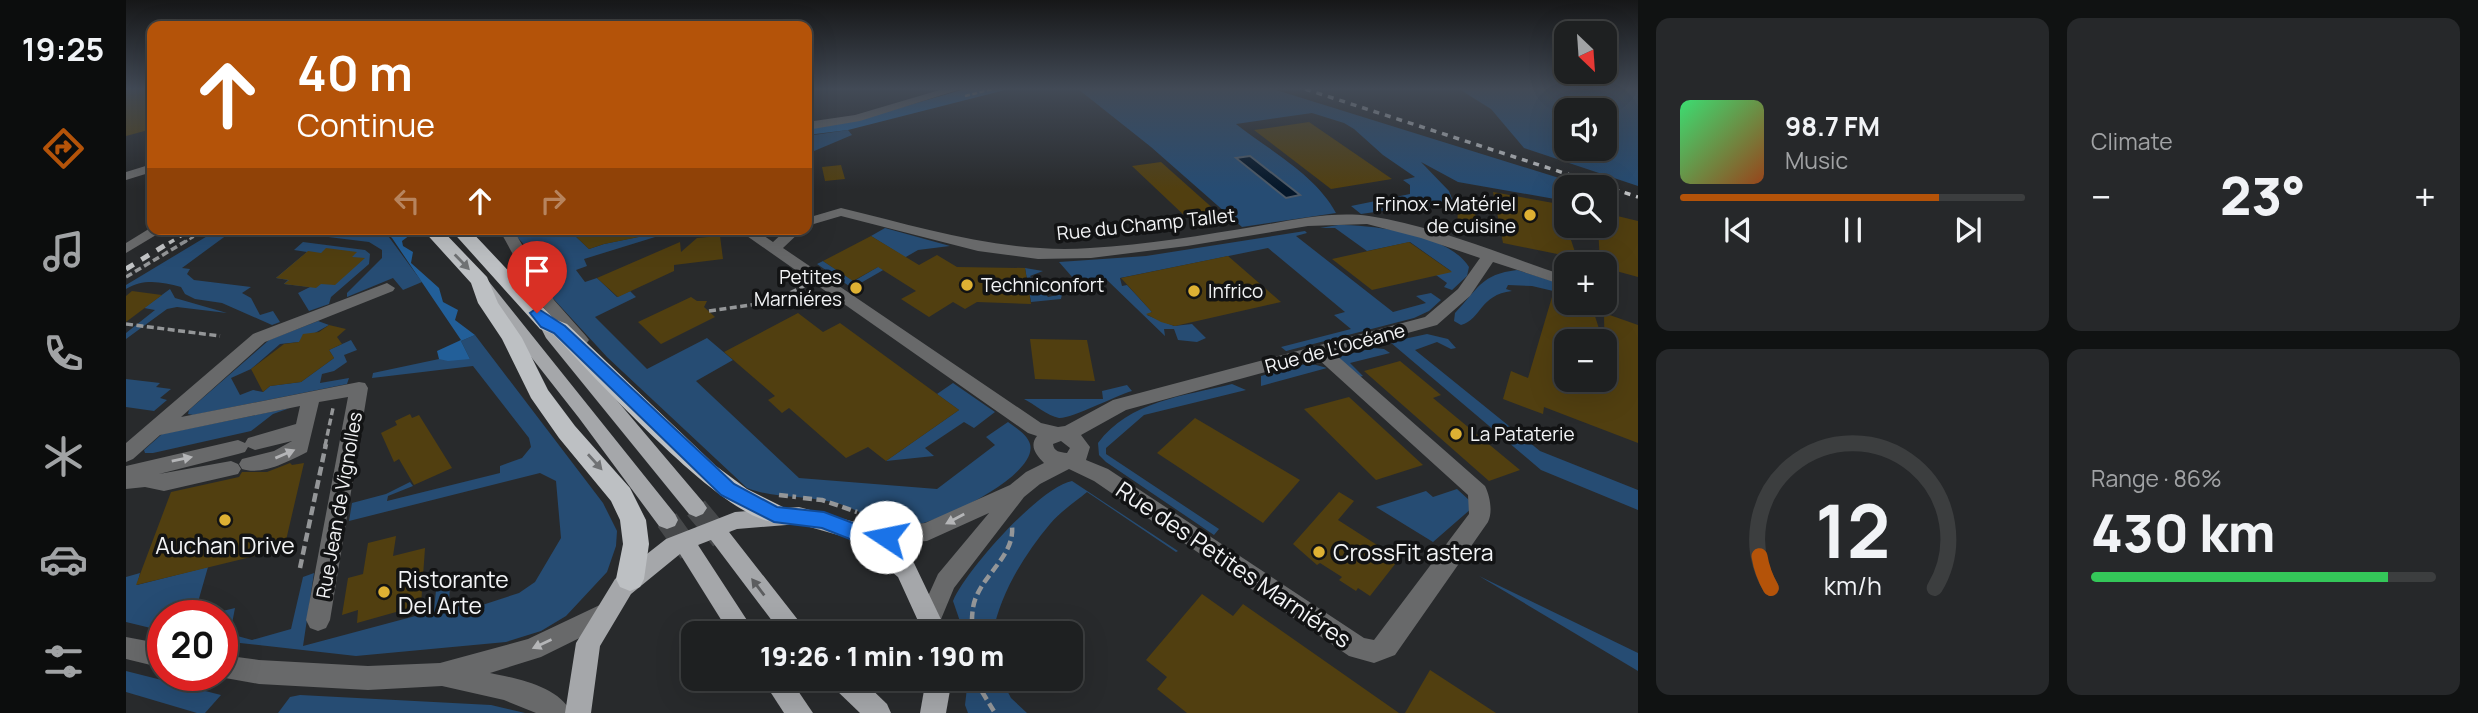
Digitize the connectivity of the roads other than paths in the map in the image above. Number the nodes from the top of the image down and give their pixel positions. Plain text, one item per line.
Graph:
1 (830, 122) edge
2 (812, 125) edge
3 (147, 170) edge
4 (126, 176) edge
5 (812, 221) edge
6 (150, 235) edge
7 (437, 235) edge
8 (465, 235) edge
9 (509, 235) edge
10 (753, 235) edge
11 (789, 235) edge
12 (773, 249) junction
13 (126, 250) edge
14 (1489, 256) junction
15 (1554, 277) edge
16 (480, 281) junction
17 (387, 288) dead end
18 (547, 324) junction
19 (1322, 352) junction
20 (617, 386) junction
21 (565, 387) junction
22 (311, 397) junction
23 (551, 409) junction
24 (305, 428) junction
25 (155, 429) junction
26 (1061, 444) junction
27 (126, 454) edge
28 (126, 474) edge
29 (126, 481) edge
30 (1025, 485) junction
31 (773, 504) junction
32 (696, 508) tunnel mouth
33 (667, 520) tunnel mouth
34 (864, 526) junction
35 (722, 539) tunnel mouth
36 (690, 552) tunnel mouth
37 (631, 579) junction
38 (604, 614) junction
39 (318, 620) dead end
40 (735, 621) edge
41 (787, 621) edge
42 (932, 621) edge
43 (935, 621) edge
44 (126, 648) edge
45 (147, 653) edge
46 (238, 669) edge
47 (440, 675) junction
48 (784, 691) edge
49 (855, 691) edge
50 (938, 691) edge
51 (937, 710) edge
52 (558, 713) edge
53 (578, 713) edge
54 (800, 713) edge
55 (878, 713) edge

1 - 2 street
3 - 4 street
5 - 14 street, Rue du Champ Tallet
6 - 13 street
7 -> 16 highway
8 - 18 highway
9 - 20 street
10 - 12 street, Rue des Petites Marniéres
11 - 12 street
12 - 26 street, Rue des Petites Marniéres
14 - 15 street
14 - 19 street, Rue de L'Océane
16 - 21 main road
16 - 23 highway
17 - 25 street, Rue Jean de Vignolles
18 - 20 highway
18 - 32 main road
19 - 26 street, Rue de L'Océane
19 - 26 street, Rue des Petites Marniéres
20 - 31 highway
21 - 23 street
21 - 33 main road
22 - 24 street
22 - 25 street, Rue Jean de Vignolles
22 - 39 street, Rue Jean de Vignolles
23 -> 37 highway
28 -> 24 street
29 -> 24 street
25 - 27 street, Rue Jean de Vignolles
26 - 30 street, Rue de L'Océane
30 -> 34 street, Rue de L'Océane
30 - 43 street
31 - 34 main road
31 - 37 main road
34 - 42 main road
41 -> 35 main road
36 - 40 main road
37 - 38 main road
38 -> 47 street
38 - 53 main road
44 - 45 street
46 - 47 street
47 - 52 street
48 - 54 main road
49 - 55 main road
50 - 51 main road

